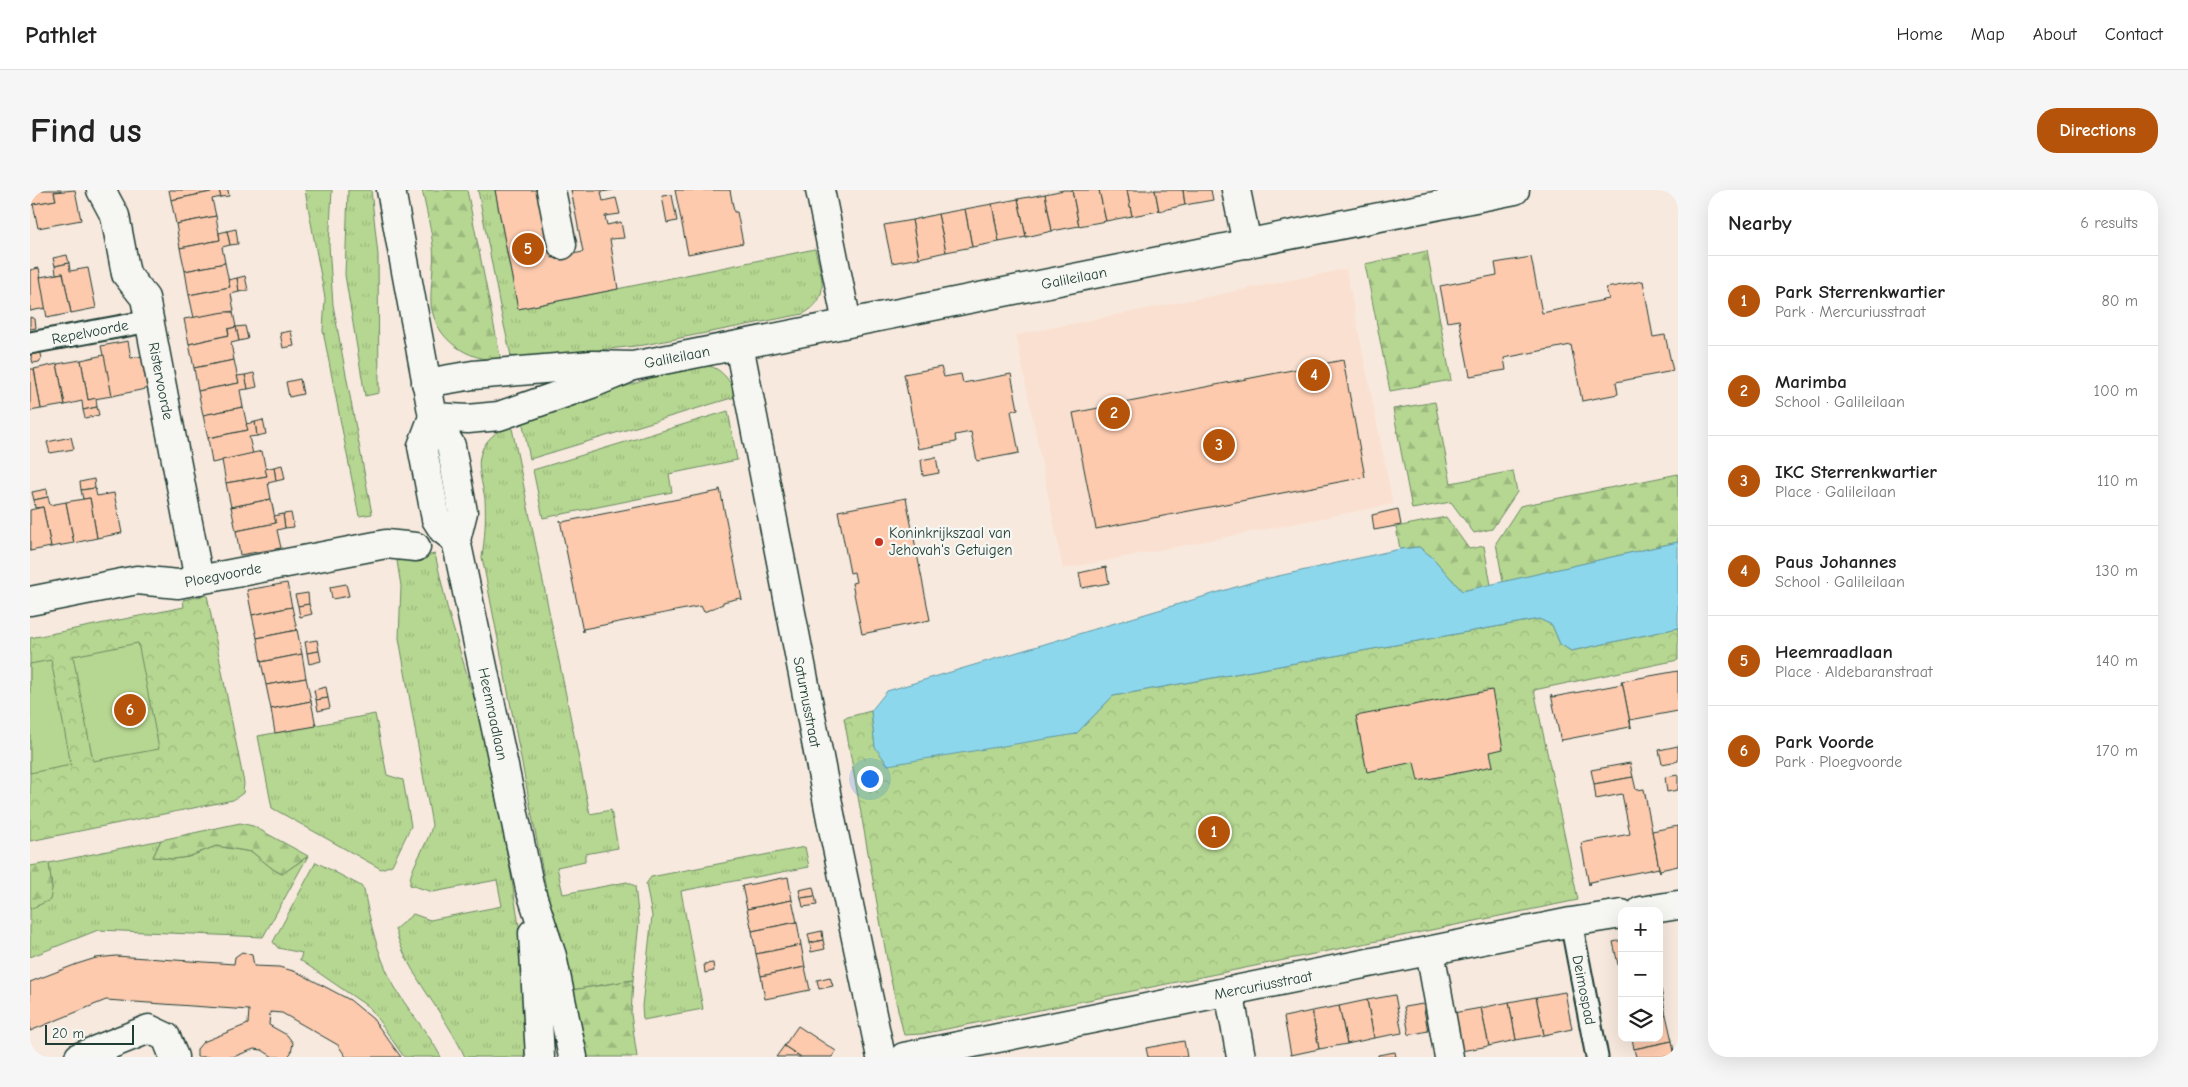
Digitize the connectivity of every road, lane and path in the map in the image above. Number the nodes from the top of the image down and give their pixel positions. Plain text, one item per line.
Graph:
1 (101, 190) edge
2 (391, 190) edge
3 (551, 190) edge
4 (820, 190) edge
5 (1236, 190) edge
6 (1515, 190) edge
7 (1246, 244) junction
8 (562, 245) dead end
9 (150, 320) junction
10 (848, 324) junction
11 (30, 343) edge
12 (739, 345) junction
13 (633, 366) junction
14 (426, 383) junction
15 (433, 417) junction
16 (416, 547) dead end
17 (199, 580) junction
18 (30, 601) edge
19 (530, 889) junction
20 (1678, 905) edge
21 (1663, 907) edge
22 (1618, 915) edge
23 (1571, 922) junction
24 (1430, 951) junction
25 (1229, 991) junction
26 (79, 1057) edge
27 (174, 1057) edge
28 (540, 1057) edge
29 (573, 1057) edge
30 (881, 1057) edge
31 (904, 1057) edge
32 (1241, 1057) edge
33 (1450, 1057) edge
34 (1597, 1057) edge

1 - 9 street, Ristervoorde
2 - 14 street, Heemraadlaan
3 - 8 street
4 - 10 street
5 - 7 street
6 - 7 street, Galileilaan
7 - 10 street, Galileilaan
9 - 11 street, Repelvoorde
9 - 17 street, Ristervoorde
10 - 12 street, Galileilaan
12 - 13 street, Galileilaan
12 - 30 street, Saturnusstraat
13 - 14 street, Galileilaan
13 - 15 street, Galileilaan
14 - 15 street, Heemraadlaan
15 - 19 street, Heemraadlaan
16 - 17 street, Ploegvoorde
17 - 18 street, Ploegvoorde
19 - 28 street, Heemraadlaan
19 - 29 street, Heemraadlaan
20 - 21 street
22 - 23 street, Mercuriusstraat
23 - 24 street, Mercuriusstraat
23 - 34 street, Deimospad
24 - 25 street, Mercuriusstraat
24 - 33 street
25 - 31 street, Mercuriusstraat
25 - 32 street
26 - 27 street

